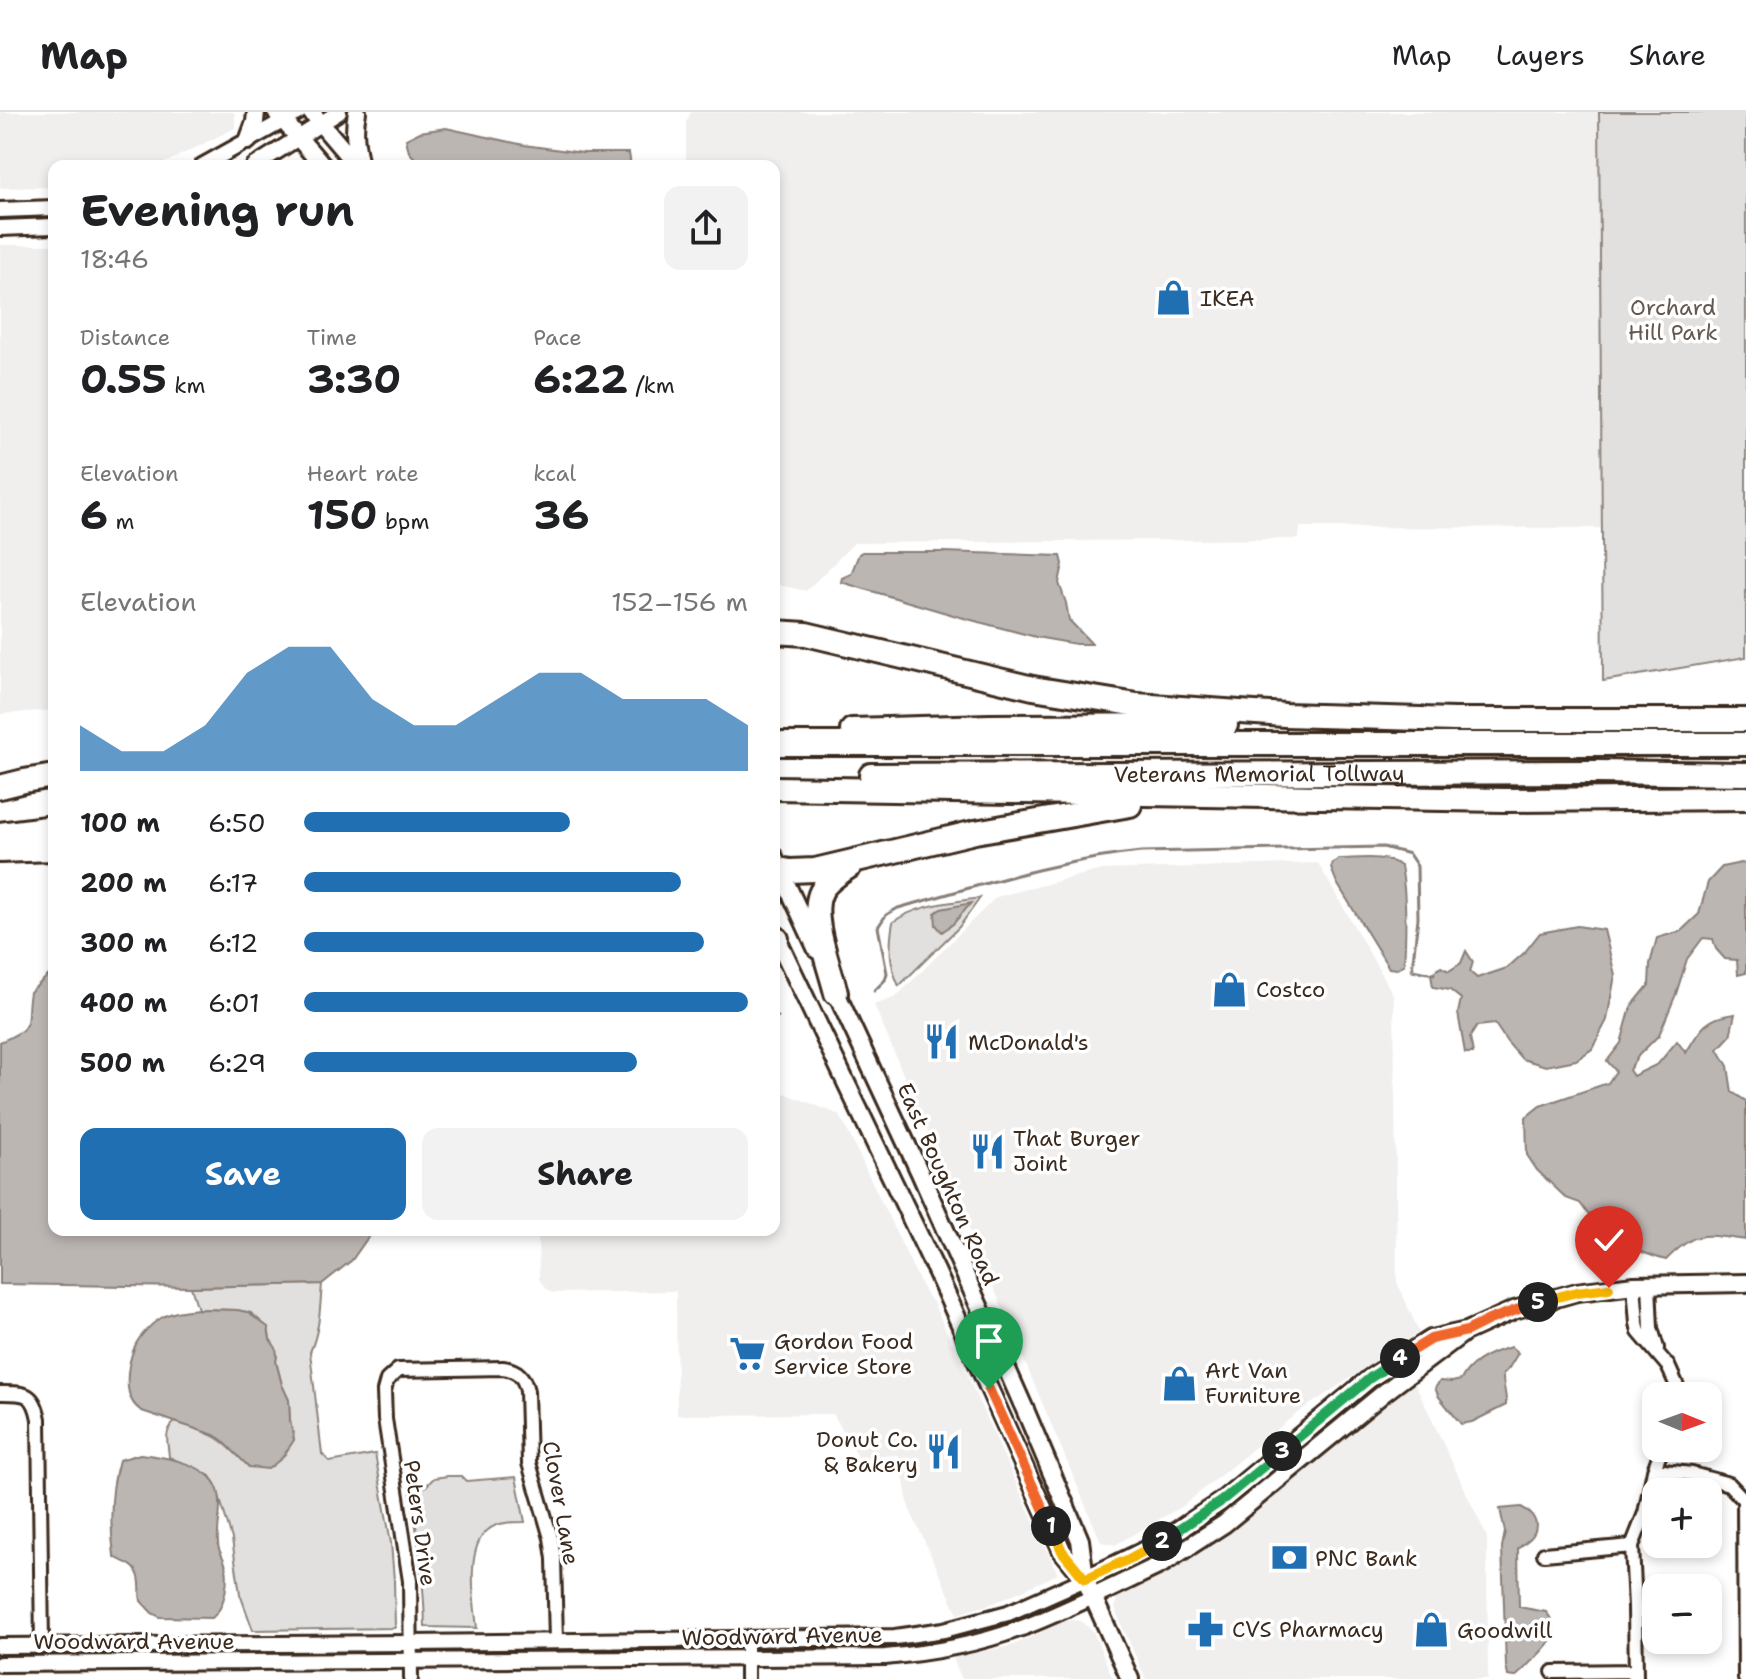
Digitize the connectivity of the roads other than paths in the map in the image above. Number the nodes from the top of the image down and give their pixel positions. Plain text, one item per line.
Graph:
1 (256, 112) edge
2 (299, 112) edge
3 (339, 112) edge
4 (357, 112) edge
5 (280, 116) edge
6 (316, 118) edge
7 (299, 138) junction
8 (248, 141) junction
9 (213, 160) edge
10 (264, 160) edge
11 (318, 160) edge
12 (353, 160) edge
13 (357, 160) edge
14 (48, 208) edge
15 (0, 210) edge
16 (48, 226) edge
17 (0, 228) edge
18 (780, 632) edge
19 (1455, 720) junction
20 (1746, 720) edge
21 (780, 735) edge
22 (780, 744) edge
23 (1746, 744) edge
24 (1746, 774) edge
25 (780, 776) edge
26 (48, 777) edge
27 (0, 787) edge
28 (780, 788) edge
29 (48, 791) edge
30 (0, 796) edge
31 (1279, 797) junction
32 (1746, 798) edge
33 (48, 828) edge
34 (0, 834) edge
35 (48, 849) edge
36 (0, 851) edge
37 (862, 859) junction
38 (780, 869) edge
39 (780, 876) edge
40 (780, 946) edge
41 (836, 993) junction
42 (1746, 1283) edge
43 (1641, 1285) junction
44 (1467, 1331) junction
45 (520, 1374) joint
46 (1674, 1382) edge
47 (0, 1393) edge
48 (1657, 1462) edge
49 (1654, 1470) junction
50 (1632, 1546) junction
51 (1544, 1554) dead end
52 (1085, 1579) junction
53 (1093, 1597) junction
54 (747, 1640) junction
55 (556, 1641) junction
56 (411, 1643) junction
57 (42, 1645) junction
58 (0, 1646) edge
59 (747, 1659) junction
60 (411, 1662) junction
61 (0, 1664) edge
62 (1553, 1672) dead end
63 (1636, 1675) edge
64 (411, 1679) edge
65 (747, 1679) edge
66 (1130, 1679) edge
67 (1745, 1679) edge

1 - 8 main road
2 - 5 street
3 - 6 street
4 - 13 main road
5 - 7 main road
5 - 8 street
6 - 7 street
6 - 12 main road
7 - 10 street
7 - 11 main road
8 - 9 street
14 - 15 street
16 - 17 street
18 - 19 highway
19 - 20 highway
19 - 21 highway
22 - 23 highway, Veterans Memorial Tollway
24 - 25 highway, Veterans Memorial Tollway
26 - 27 highway
28 - 31 highway
29 - 30 highway
31 - 32 highway
31 - 37 highway
33 - 34 highway
35 - 36 highway
37 - 38 highway
37 - 41 highway
39 - 41 main road, East Boughton Road
40 - 52 main road
41 - 52 main road, East Boughton Road
42 - 43 main road, Woodward Avenue
43 - 44 main road, Woodward Avenue
43 - 46 street
44 - 52 main road, Woodward Avenue
44 - 53 main road, Woodward Avenue
45 - 55 street, Clover Lane
45 - 56 street, Peters Drive
47 - 57 street
48 - 49 street
49 - 50 street
49 - 67 street
50 - 51 street
50 - 63 street
52 - 53 main road
52 - 54 street, Woodward Avenue
53 - 59 street, Woodward Avenue
53 - 66 main road
54 - 55 street, Woodward Avenue
54 - 59 street
55 - 56 street, Woodward Avenue
56 - 57 street, Woodward Avenue
56 - 60 street, Peters Drive
57 - 58 street, Woodward Avenue
59 - 60 street, Woodward Avenue
59 - 65 street
60 - 61 street, Woodward Avenue
60 - 64 street, Peters Drive
62 - 63 street

